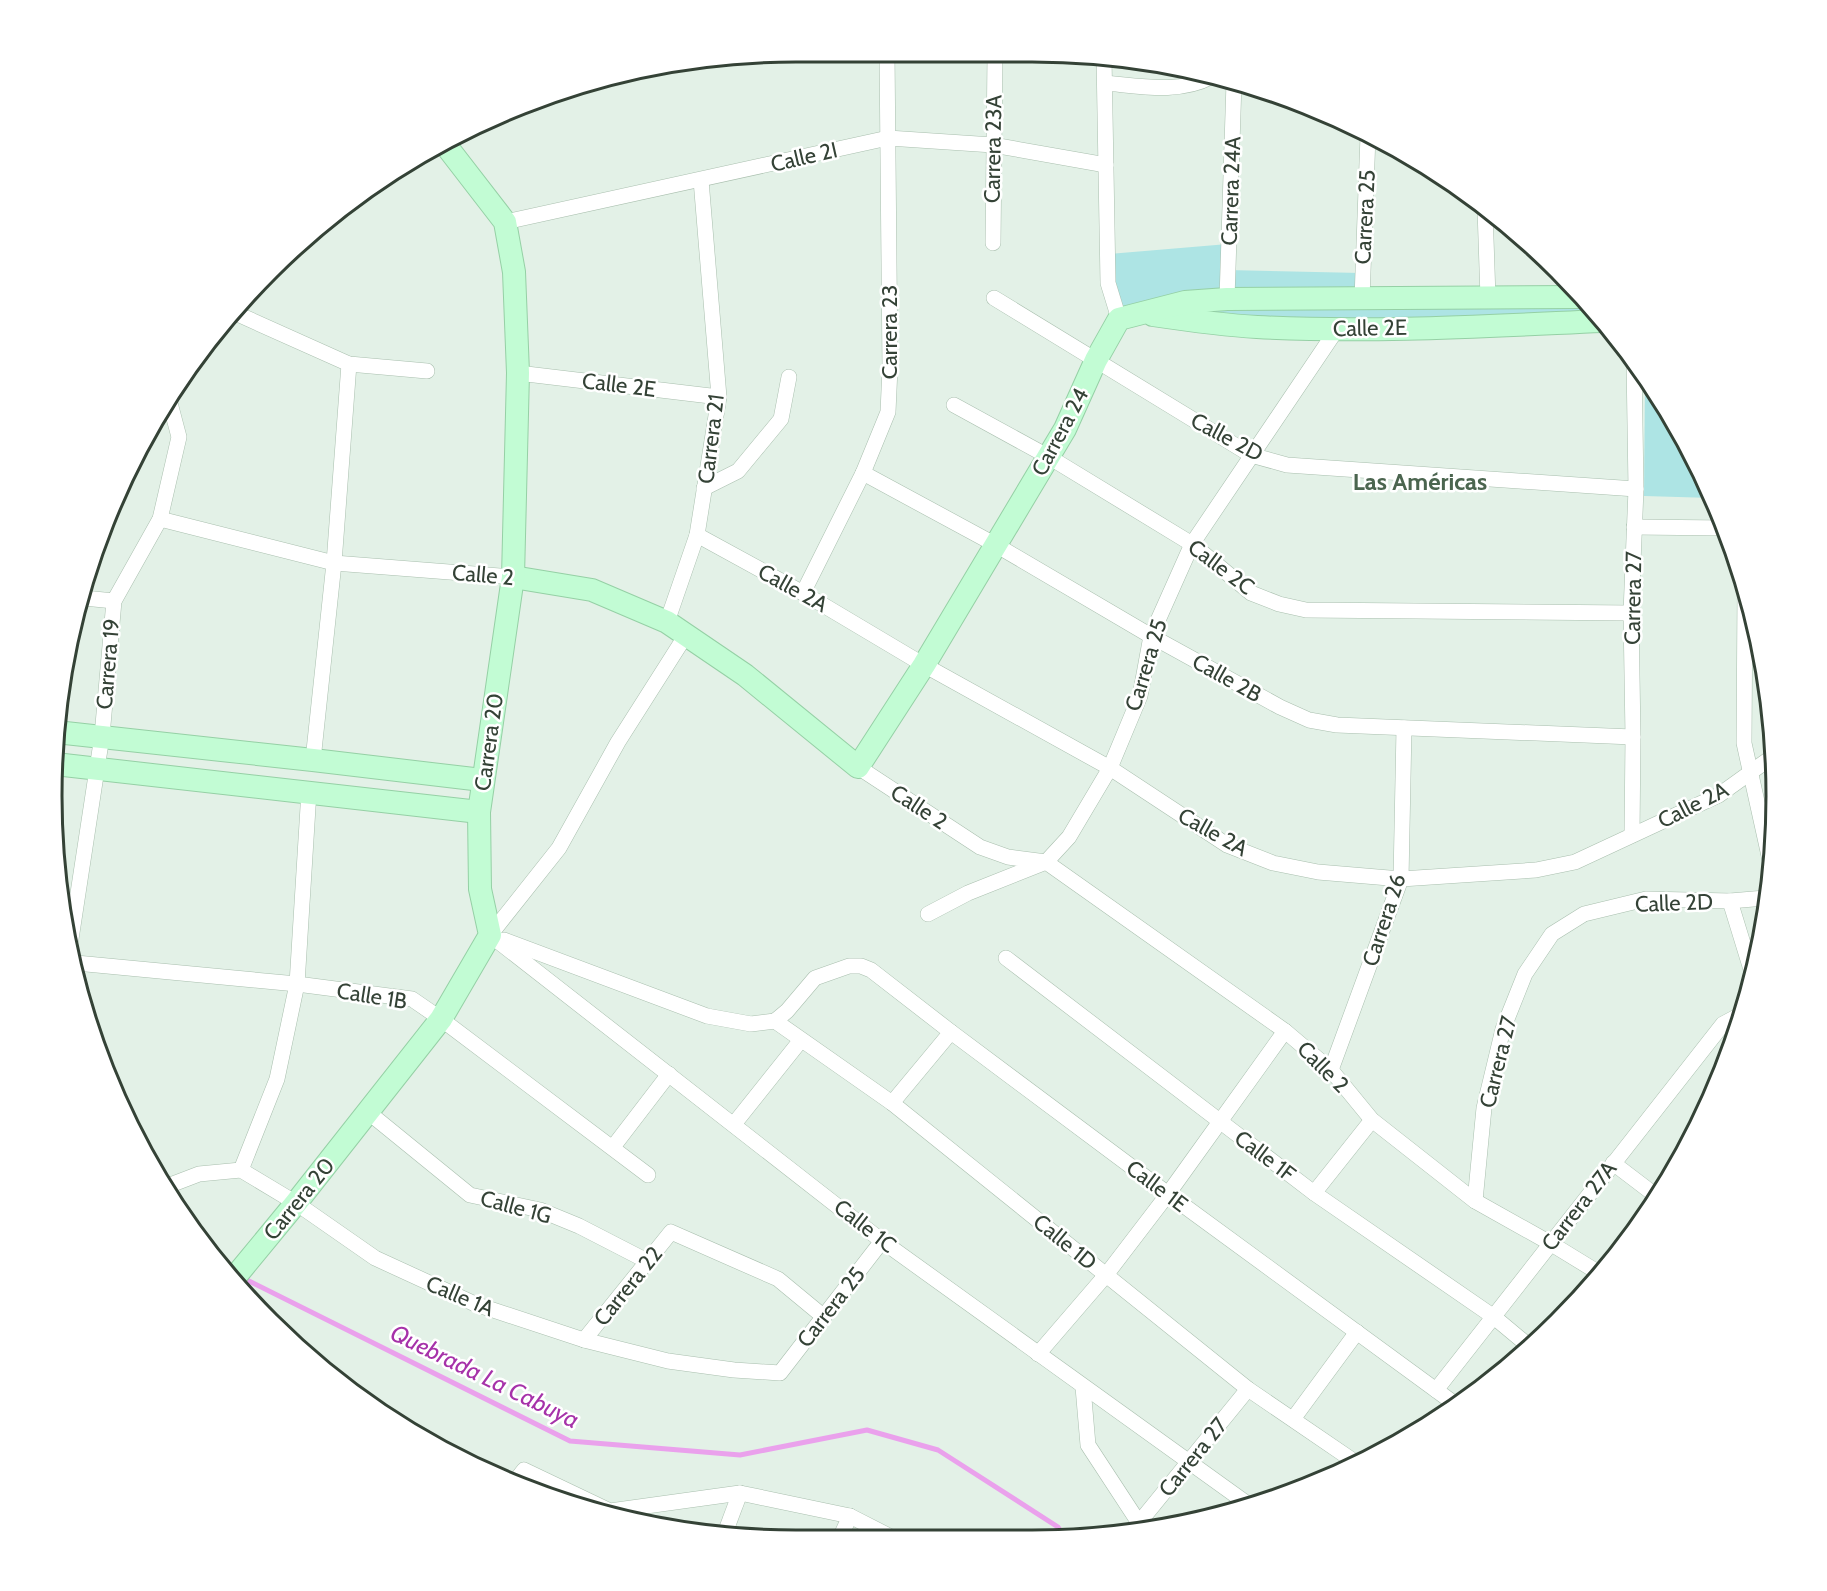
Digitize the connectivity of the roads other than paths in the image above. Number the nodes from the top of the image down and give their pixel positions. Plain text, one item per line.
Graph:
1 (887, 62) edge
2 (995, 62) edge
3 (1104, 66) edge
4 (1201, 82) edge
5 (1105, 83) junction
6 (1234, 91) edge
7 (888, 138) junction
8 (1368, 143) edge
9 (993, 145) junction
10 (449, 149) edge
11 (1106, 165) junction
12 (701, 180) junction
13 (1485, 219) edge
14 (505, 222) junction
15 (993, 243) dead end
16 (1570, 297) edge
17 (994, 298) dead end
18 (1488, 298) junction
19 (1227, 299) junction
20 (1362, 299) junction
21 (241, 316) edge
22 (1129, 316) junction
23 (1591, 321) edge
24 (1336, 329) junction
25 (1096, 360) junction
26 (349, 364) junction
27 (427, 371) dead end
28 (518, 373) junction
29 (789, 377) dead end
30 (1634, 377) edge
31 (719, 397) junction
32 (954, 405) dead end
33 (172, 409) edge
34 (1251, 455) junction
35 (1049, 457) junction
36 (863, 473) junction
37 (705, 488) junction
38 (1636, 489) junction
39 (160, 519) junction
40 (1634, 527) junction
41 (1715, 528) edge
42 (697, 535) junction
43 (1192, 544) junction
44 (996, 545) junction
45 (334, 563) junction
46 (513, 577) junction
47 (803, 593) junction
48 (89, 599) edge
49 (114, 601) junction
50 (1631, 613) junction
51 (667, 622) junction
52 (1745, 626) edge
53 (686, 635) junction
54 (1151, 636) junction
55 (924, 664) junction
56 (1404, 728) junction
57 (65, 733) edge
58 (102, 736) junction
59 (1633, 737) junction
60 (313, 760) junction
61 (1765, 763) edge
62 (63, 765) edge
63 (97, 767) junction
64 (858, 767) junction
65 (1110, 768) junction
66 (1751, 773) junction
67 (482, 780) junction
68 (309, 791) junction
69 (479, 812) junction
70 (1632, 835) junction
71 (1764, 835) edge
72 (1046, 862) junction
73 (1401, 879) junction
74 (1758, 899) edge
75 (1730, 901) junction
76 (928, 914) dead end
77 (73, 923) edge
78 (1552, 934) joint
79 (490, 935) junction
80 (1747, 956) edge
81 (1006, 958) dead end
82 (82, 964) edge
83 (297, 984) junction
84 (441, 1019) junction
85 (1730, 1020) edge
86 (775, 1021) junction
87 (1285, 1031) junction
88 (951, 1032) junction
89 (801, 1040) junction
90 (1331, 1070) junction
91 (669, 1074) junction
92 (892, 1103) junction
93 (368, 1112) junction
94 (1372, 1120) junction
95 (1219, 1121) junction
96 (734, 1124) junction
97 (613, 1147) junction
98 (1613, 1163) junction
99 (241, 1170) junction
100 (648, 1175) dead end
101 (173, 1184) edge
102 (1649, 1191) edge
103 (1314, 1193) junction
104 (1168, 1194) junction
105 (1475, 1201) junction
106 (296, 1203) junction
107 (882, 1241) junction
108 (1550, 1243) junction
109 (647, 1261) junction
110 (1591, 1269) edge
111 (240, 1272) edge
112 (1106, 1275) junction
113 (824, 1317) junction
114 (1494, 1317) junction
115 (1357, 1332) junction
116 (584, 1340) junction
117 (1522, 1341) edge
118 (1038, 1354) junction
119 (780, 1373) joint
120 (1083, 1387) junction
121 (1248, 1389) junction
122 (1436, 1390) junction
123 (1448, 1399) edge
124 (1293, 1419) junction
125 (1348, 1457) edge
126 (1189, 1462) junction
127 (520, 1476) edge
128 (740, 1493) junction
129 (575, 1495) edge
130 (1240, 1499) edge
131 (628, 1509) edge
132 (850, 1516) junction
133 (1143, 1520) edge
134 (1137, 1521) edge
135 (728, 1526) edge
136 (844, 1530) edge
137 (877, 1530) edge

1 - 7 street, Carrera 23
2 - 9 street, Carrera 23A
3 - 5 street
4 - 5 street
5 - 11 street
6 - 19 street, Carrera 24A
7 - 9 street, Calle 2I
7 - 12 street, Calle 2I
7 - 36 street, Carrera 23
8 - 20 street, Carrera 25
9 - 11 street, Calle 2I
9 - 15 street, Carrera 23A
10 - 14 street, Carrera 20
11 - 22 street
12 - 14 street, Calle 2I
12 - 31 street, Carrera 21
13 - 18 street
14 - 28 street, Carrera 20
16 - 18 street, Calle 2E
17 - 25 street, Calle 2D
18 - 20 street, Calle 2E
19 - 20 street, Calle 2E
19 - 22 street, Calle 2E
21 - 26 street
22 - 24 street, Calle 2E
22 - 25 street, Carrera 24
23 - 24 street, Calle 2E
24 - 34 street, Carrera 25
25 - 34 street, Calle 2D
25 - 35 street, Carrera 24
26 - 27 street
26 - 45 street
28 - 31 street, Calle 2E
28 - 46 street, Carrera 20
29 - 37 street
30 - 38 street, Carrera 27
31 - 37 street, Carrera 21
32 - 35 street, Calle 2C
33 - 39 street, Carrera 19
34 - 38 street, Calle 2D
34 - 43 street, Carrera 25
35 - 43 street, Calle 2C
35 - 44 street, Carrera 24
36 - 44 street, Calle 2B
36 - 47 street, Carrera 23
37 - 42 street, Carrera 21
38 - 40 street, Carrera 27
39 - 45 street, Calle 2
39 - 49 street, Carrera 19
40 - 41 street
40 - 50 street, Carrera 27
42 - 47 street, Calle 2A
42 - 51 street, Carrera 21
43 - 50 street, Calle 2C
43 - 54 street, Carrera 25
44 - 54 street, Calle 2B
44 - 55 street, Carrera 24
45 - 46 street, Calle 2
45 - 60 street
46 - 51 street, Calle 2
46 - 67 street, Carrera 20
47 - 55 street, Calle 2A
48 - 49 street
49 - 58 street, Carrera 19
50 - 59 street, Carrera 27
51 - 53 street, Calle 2
52 - 66 street
53 - 64 street, Calle 2
53 - 79 street
54 - 56 street, Calle 2B
54 - 65 street, Carrera 25
55 - 64 street, Carrera 24
55 - 65 street, Calle 2A
56 - 59 street, Calle 2B
56 - 73 street, Carrera 26
57 - 58 street
58 - 60 street
58 - 63 street, Carrera 19
59 - 70 street, Carrera 27
60 - 67 street
61 - 66 street, Calle 2A
62 - 63 street
63 - 68 street
63 - 77 street, Carrera 19
64 - 72 street, Calle 2
65 - 72 street, Carrera 25
65 - 73 street, Calle 2A
66 - 70 street, Calle 2A
66 - 71 street
67 - 69 street, Carrera 20
68 - 69 street
68 - 83 street
69 - 79 street, Carrera 20
70 - 73 street, Calle 2A
72 - 76 street, Carrera 25
72 - 87 street, Calle 2
73 - 90 street, Carrera 26
74 - 75 street, Calle 2D
75 - 78 street, Calle 2D
75 - 80 street
78 - 105 street, Carrera 27
79 - 84 street, Carrera 20
79 - 86 street
79 - 91 street, Calle 1C
81 - 95 street, Calle 1F
82 - 83 street, Calle 1B
83 - 84 street, Calle 1B
83 - 99 street
84 - 93 street, Carrera 20
84 - 97 street, Calle 1B
85 - 98 street, Carrera 27A
86 - 88 street, Calle 1E
86 - 89 street, Calle 1D
87 - 90 street, Calle 2
87 - 95 street
88 - 92 street
88 - 104 street, Calle 1E
89 - 92 street, Calle 1D
89 - 96 street
90 - 94 street, Calle 2
91 - 96 street, Calle 1C
91 - 97 street
92 - 112 street, Calle 1D
93 - 106 street, Carrera 20
93 - 109 street, Calle 1G
94 - 103 street
94 - 105 street, Calle 2
95 - 103 street, Calle 1F
95 - 104 street
96 - 107 street, Calle 1C
97 - 100 street, Calle 1B
98 - 102 street
98 - 108 street, Carrera 27A
99 - 101 street
99 - 106 street, Calle 1A
103 - 114 street, Calle 1F
104 - 112 street
104 - 115 street, Calle 1E
105 - 108 street, Calle 2
106 - 111 street, Carrera 20
106 - 116 street, Calle 1A
107 - 113 street, Carrera 25
107 - 118 street, Calle 1C
108 - 110 street, Calle 2
108 - 114 street, Carrera 27A
109 - 113 street, Carrera 22
109 - 116 street, Carrera 22
112 - 118 street
112 - 121 street, Calle 1D
113 - 119 street, Carrera 25
114 - 117 street, Calle 1F
114 - 122 street, Carrera 27A
115 - 122 street, Calle 1E
115 - 124 street
116 - 119 street, Calle 1A
118 - 120 street, Calle 1C
120 - 126 street, Calle 1C
120 - 134 street
121 - 124 street, Calle 1D
121 - 126 street, Carrera 27
122 - 123 street, Calle 1E
124 - 125 street, Calle 1D
126 - 130 street, Calle 1C
126 - 133 street, Carrera 27
127 - 129 street
128 - 131 street
128 - 132 street
128 - 135 street
132 - 136 street
132 - 137 street

